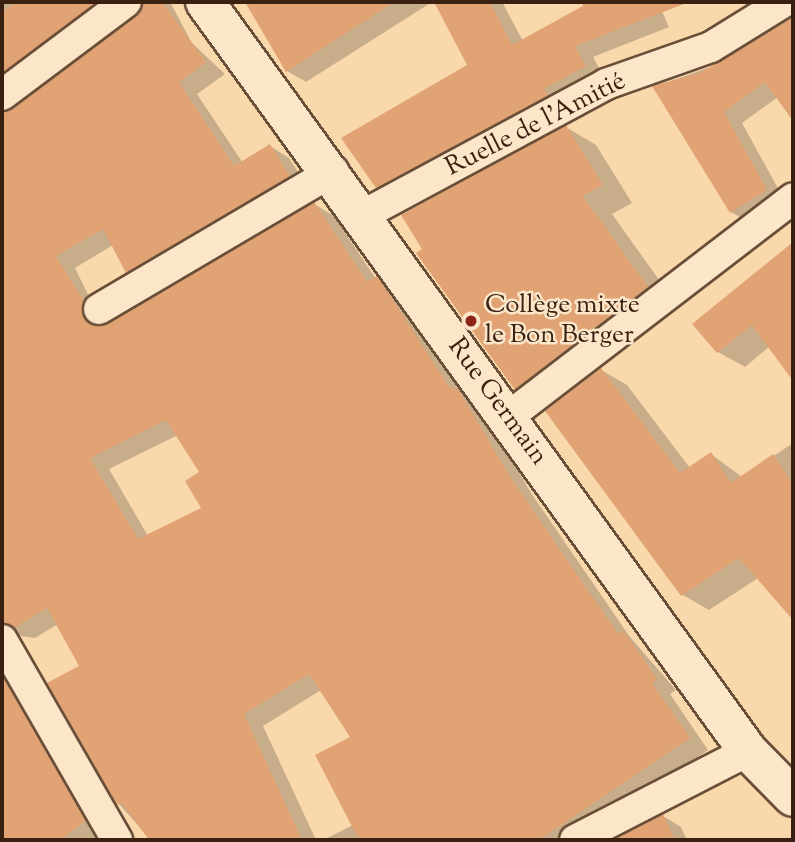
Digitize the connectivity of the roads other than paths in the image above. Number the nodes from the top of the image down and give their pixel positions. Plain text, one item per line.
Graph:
1 (126, 2) edge
2 (205, 2) edge
3 (784, 2) edge
4 (2, 95) edge
5 (333, 171) junction
6 (793, 198) edge
7 (365, 214) junction
8 (99, 309) dead end
9 (508, 417) junction
10 (2, 640) edge
11 (748, 751) junction
12 (793, 797) edge
13 (117, 840) edge
14 (575, 840) edge

1 - 4 street
2 - 5 street, Rue Germain
3 - 7 street, Ruelle de l'Amitié
5 - 7 street, Rue Germain
5 - 8 street
6 - 9 street
7 - 9 street, Rue Germain
9 - 11 street, Rue Germain
10 - 13 street
11 - 12 street, Rue Germain
11 - 14 street

